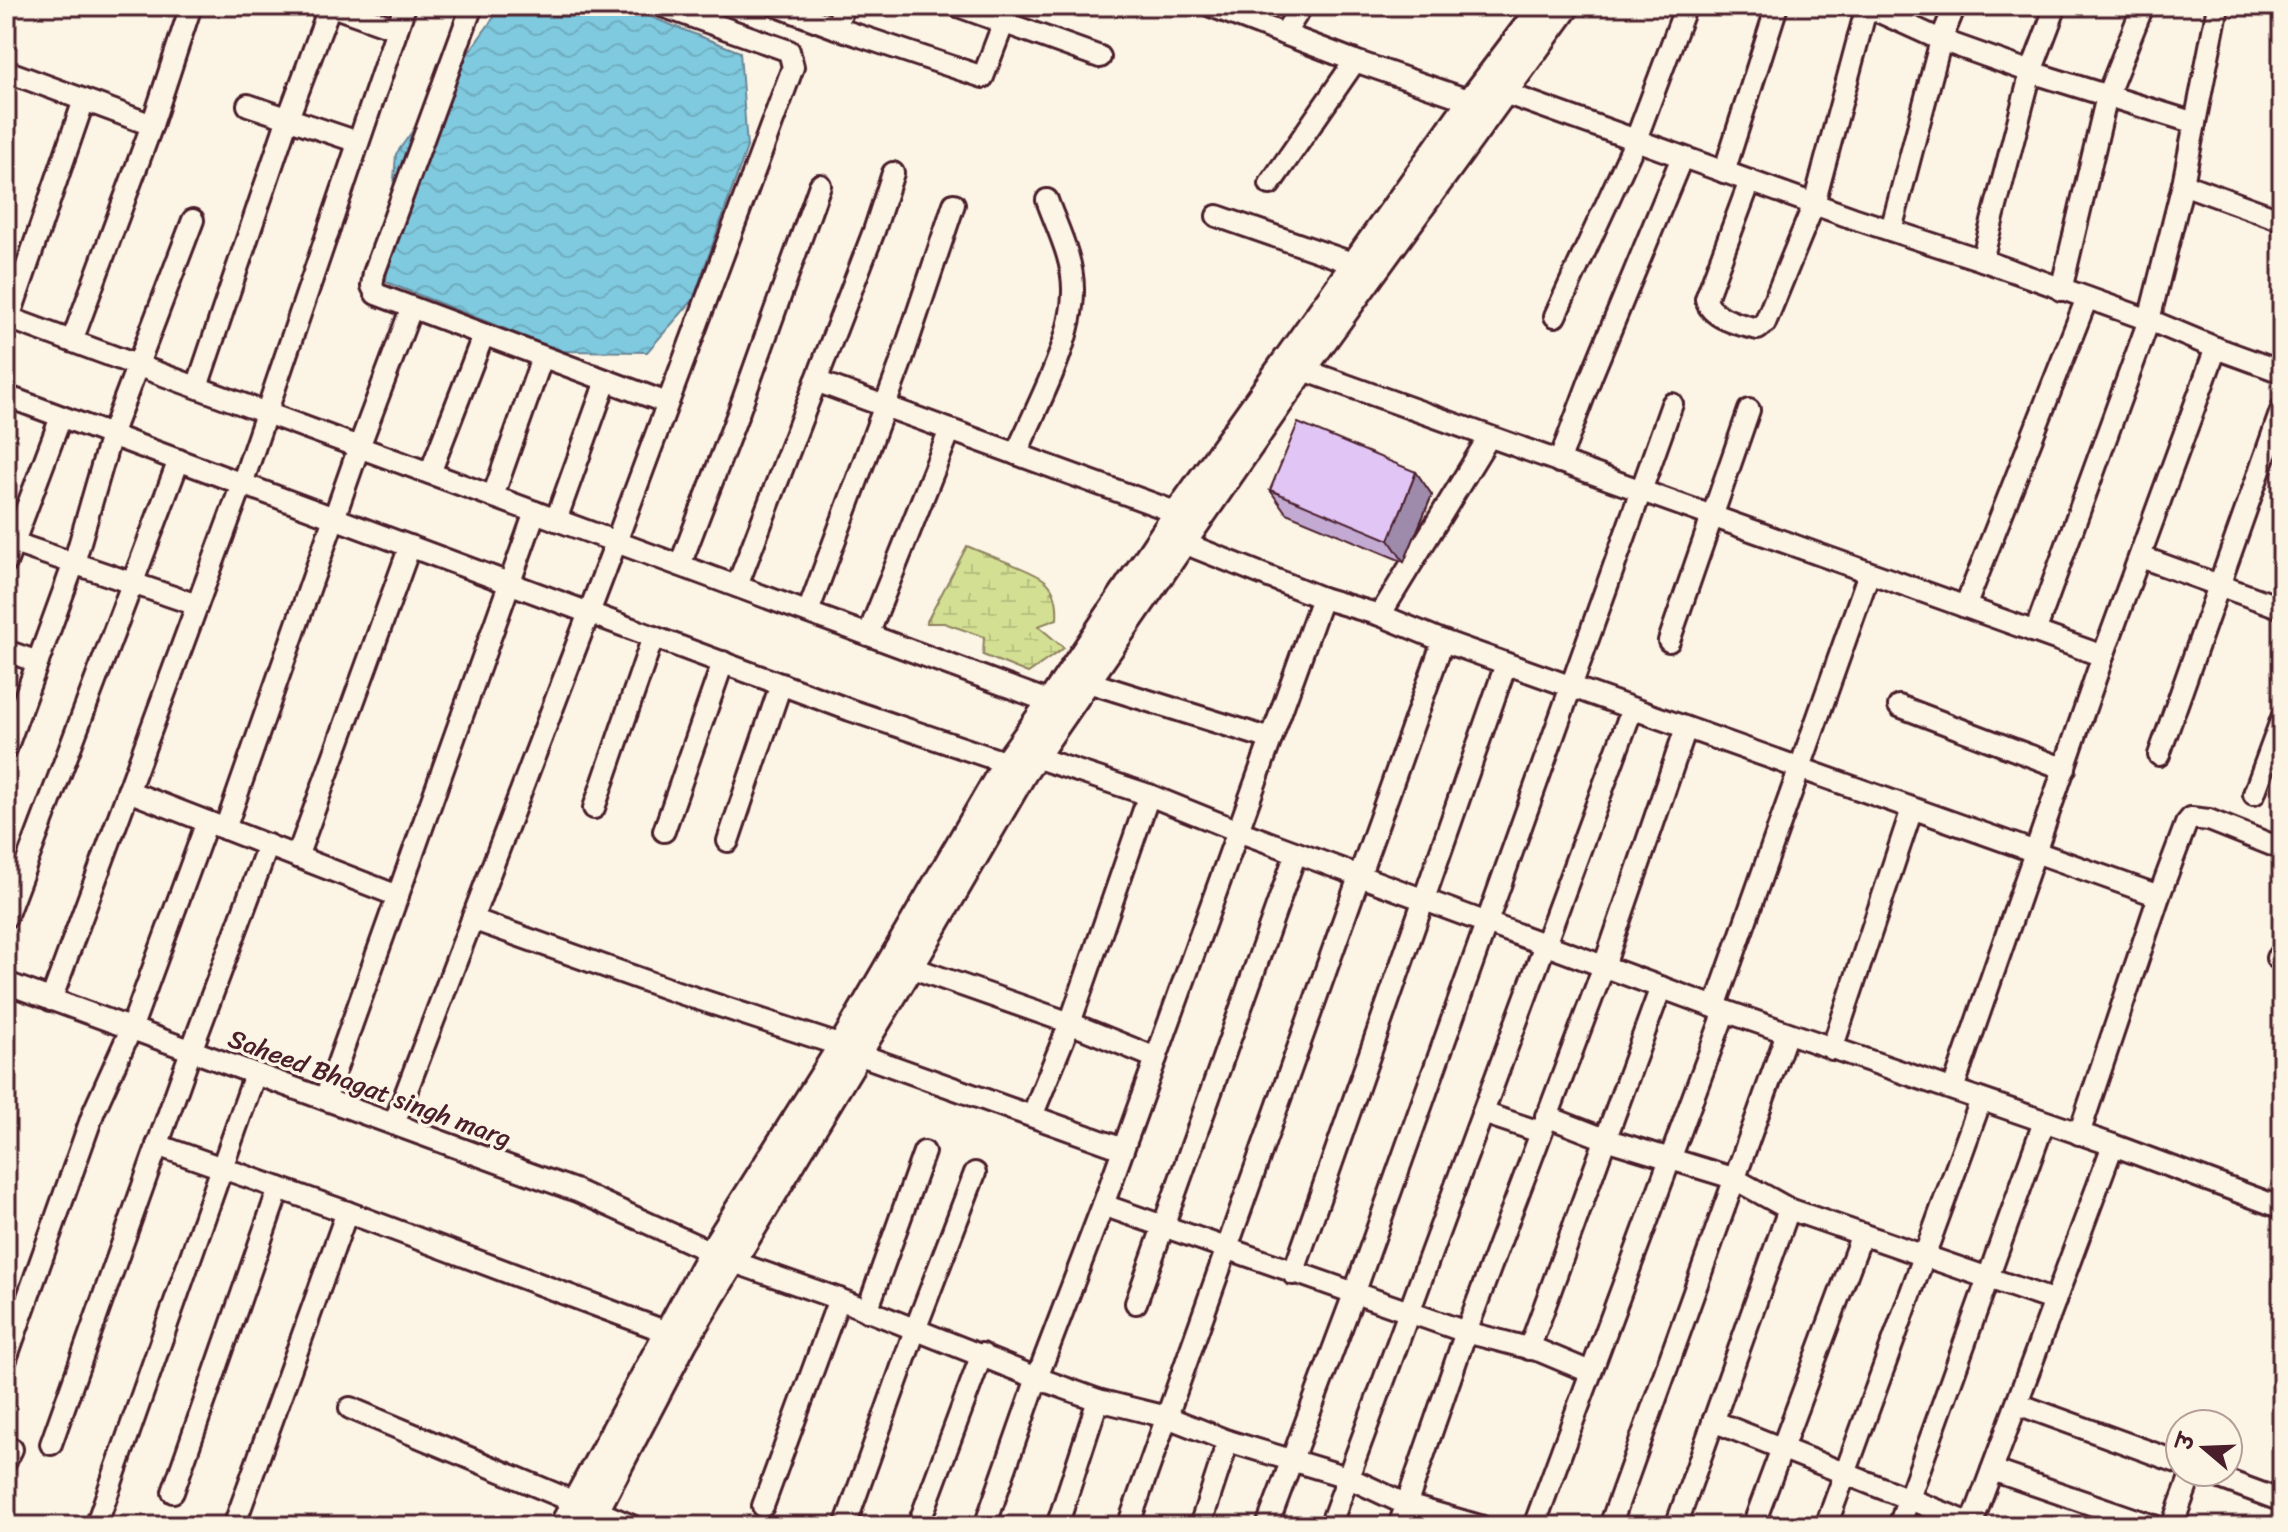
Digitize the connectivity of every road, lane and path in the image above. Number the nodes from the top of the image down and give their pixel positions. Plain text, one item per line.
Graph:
1 (191, 6) edge
2 (331, 6) edge
3 (405, 6) edge
4 (472, 6) edge
5 (662, 6) edge
6 (777, 6) edge
7 (844, 6) edge
8 (958, 6) edge
9 (1211, 6) edge
10 (1302, 6) edge
11 (1543, 6) edge
12 (1566, 6) edge
13 (1686, 6) edge
14 (1777, 6) edge
15 (1866, 6) edge
16 (1955, 6) edge
17 (2056, 6) edge
18 (2143, 6) edge
19 (2218, 6) edge
20 (1007, 14) edge
21 (836, 28) junction
22 (397, 29) junction
23 (1284, 34) junction
24 (1941, 40) junction
25 (1100, 57) dead end
26 (1355, 61) junction
27 (6, 71) edge
28 (2031, 72) junction
29 (1502, 92) junction
30 (2107, 96) junction
31 (84, 100) junction
32 (1471, 101) junction
33 (248, 105) dead end
34 (288, 118) junction
35 (2195, 123) junction
36 (152, 125) junction
37 (1634, 140) junction
38 (358, 142) junction
39 (1682, 157) junction
40 (1724, 172) junction
41 (893, 173) dead end
42 (1750, 181) junction
43 (1270, 184) dead end
44 (2183, 184) junction
45 (820, 185) dead end
46 (1047, 200) dead end
47 (954, 204) dead end
48 (1814, 204) junction
49 (1217, 216) dead end
50 (193, 220) dead end
51 (2282, 220) edge
52 (1891, 230) junction
53 (1982, 260) junction
54 (1355, 264) junction
55 (2061, 290) junction
56 (2087, 298) junction
57 (411, 309) junction
58 (1555, 316) dead end
59 (7, 317) edge
60 (2149, 320) junction
61 (483, 336) junction
62 (72, 341) junction
63 (2216, 348) junction
64 (542, 358) junction
65 (137, 365) junction
66 (1293, 367) junction
67 (2282, 372) edge
68 (606, 381) junction
69 (816, 381) junction
70 (197, 387) junction
71 (6, 396) edge
72 (667, 403) junction
73 (1672, 404) dead end
74 (885, 406) junction
75 (2282, 408) edge
76 (1749, 410) dead end
77 (265, 412) junction
78 (61, 417) junction
79 (950, 430) junction
80 (111, 435) junction
81 (1489, 437) junction
82 (359, 447) junction
83 (1016, 454) junction
84 (179, 460) junction
85 (1559, 462) junction
86 (430, 473) junction
87 (242, 484) junction
88 (1641, 491) junction
89 (493, 496) junction
90 (535, 512) junction
91 (1178, 513) junction
92 (1714, 517) junction
93 (334, 518) junction
94 (556, 520) junction
95 (616, 542) junction
96 (1181, 542) junction
97 (14, 543) junction
98 (410, 546) junction
99 (2141, 557) junction
100 (6, 563) edge
101 (74, 563) junction
102 (680, 565) junction
103 (1869, 573) junction
104 (132, 583) junction
105 (511, 584) junction
106 (2219, 585) junction
107 (737, 586) junction
108 (1322, 598) junction
109 (197, 605) junction
110 (1965, 607) junction
111 (2282, 608) edge
112 (808, 612) junction
113 (589, 613) junction
114 (1380, 615) junction
115 (2035, 632) junction
116 (868, 635) junction
117 (653, 637) junction
118 (1443, 641) junction
119 (1669, 641) dead end
120 (6, 651) edge
121 (2103, 656) junction
122 (38, 662) junction
123 (723, 662) junction
124 (1506, 664) junction
125 (1088, 682) junction
126 (781, 684) junction
127 (1571, 687) junction
128 (1060, 706) junction
129 (1899, 706) dead end
130 (1632, 709) junction
131 (2282, 718) edge
132 (1686, 728) junction
133 (1271, 739) junction
134 (6, 749) edge
135 (2159, 755) dead end
136 (1035, 757) junction
137 (1007, 763) junction
138 (1797, 768) junction
139 (2065, 769) junction
140 (128, 791) junction
141 (2254, 794) dead end
142 (1149, 795) junction
143 (594, 808) dead end
144 (1912, 809) junction
145 (216, 825) junction
146 (664, 831) dead end
147 (1238, 831) junction
148 (728, 841) dead end
149 (268, 845) junction
150 (2282, 849) edge
151 (1296, 853) junction
152 (2034, 854) junction
153 (297, 857) junction
154 (1359, 876) junction
155 (398, 896) junction
156 (2159, 896) junction
157 (1424, 900) junction
158 (6, 917) edge
159 (472, 919) junction
160 (1487, 923) junction
161 (1545, 944) junction
162 (1604, 966) junction
163 (910, 967) junction
164 (6, 983) edge
165 (1661, 987) junction
166 (51, 1000) junction
167 (1720, 1009) junction
168 (1070, 1023) junction
169 (131, 1029) junction
170 (1787, 1033) junction
171 (1832, 1049) junction
172 (850, 1050) junction
173 (191, 1051) junction
174 (1156, 1058) junction
175 (255, 1074) junction
176 (1953, 1089) junction
177 (325, 1099) junction
178 (1981, 1100) junction
179 (1483, 1113) junction
180 (1032, 1116) junction
181 (2044, 1122) junction
182 (394, 1124) junction
183 (1543, 1124) junction
184 (2079, 1134) junction
185 (1605, 1139) junction
186 (157, 1145) junction
187 (2113, 1145) junction
188 (1123, 1149) junction
189 (924, 1152) dead end
190 (1669, 1158) junction
191 (222, 1168) junction
192 (975, 1173) dead end
193 (1733, 1178) junction
194 (279, 1188) junction
195 (1103, 1205) junction
196 (2282, 1208) edge
197 (1789, 1209) junction
198 (347, 1212) junction
199 (1164, 1226) junction
200 (1862, 1234) junction
201 (1226, 1250) junction
202 (1926, 1256) junction
203 (722, 1257) junction
204 (1293, 1274) junction
205 (1988, 1279) junction
206 (1354, 1294) junction
207 (839, 1299) junction
208 (2055, 1301) junction
209 (1136, 1303) dead end
210 (867, 1311) junction
211 (1409, 1314) junction
212 (915, 1330) junction
213 (667, 1332) junction
214 (1466, 1332) junction
215 (1529, 1349) junction
216 (982, 1354) junction
217 (6, 1359) edge
218 (1590, 1372) junction
219 (1037, 1378) junction
220 (1098, 1400) junction
221 (2018, 1404) junction
222 (350, 1408) dead end
223 (1167, 1417) junction
224 (1713, 1421) junction
225 (1228, 1441) junction
226 (51, 1444) dead end
227 (1783, 1447) junction
228 (2164, 1457) edge
229 (1292, 1459) junction
230 (1992, 1470) junction
231 (1845, 1475) junction
232 (1347, 1477) junction
233 (2244, 1487) edge
234 (2186, 1488) edge
235 (173, 1492) dead end
236 (1908, 1500) junction
237 (2282, 1501) edge
238 (1407, 1505) junction
239 (763, 1506) dead end
240 (586, 1513) edge
241 (1471, 1524) edge
242 (1972, 1525) edge
243 (96, 1526) edge
244 (234, 1526) edge
245 (563, 1526) edge
246 (632, 1526) edge
247 (845, 1526) edge
248 (918, 1526) edge
249 (985, 1526) edge
250 (1057, 1526) edge
251 (1128, 1526) edge
252 (1200, 1526) edge
253 (1267, 1526) edge
254 (1330, 1526) edge
255 (1399, 1526) edge
256 (1534, 1526) edge
257 (1610, 1526) edge
258 (1676, 1526) edge
259 (1753, 1526) edge
260 (1826, 1526) edge
261 (1899, 1526) edge
262 (2154, 1526) edge
263 (2172, 1526) edge

1 - 36 street
2 - 22 street
2 - 34 street
3 - 22 street
4 - 57 street
5 - 72 street
6 - 21 street
7 - 21 street
8 - 20 street
9 - 23 street
10 - 23 street
11 - 32 main road
12 - 29 main road
13 - 37 street
14 - 40 street
15 - 24 street
15 - 48 street
16 - 24 street
17 - 28 street
18 - 30 street
19 - 35 street
20 - 21 street
20 - 25 street
22 - 38 street
23 - 26 street
24 - 28 street
24 - 52 street
26 - 32 street
26 - 43 street
27 - 31 street
28 - 30 street
28 - 53 street
29 - 37 street
29 - 66 main road
30 - 35 street
30 - 55 street
31 - 36 street
31 - 59 street
32 - 54 main road
33 - 34 street
34 - 38 street
34 - 70 street
35 - 44 street
36 - 62 street
37 - 39 street
37 - 58 street
38 - 77 street
39 - 40 street
39 - 85 street
40 - 42 street
41 - 69 street
42 - 48 street
42 - 48 street
44 - 51 street
44 - 60 street
45 - 102 street
46 - 83 street
47 - 74 street
48 - 52 street
49 - 54 street
50 - 65 street
52 - 53 street
53 - 55 street
54 - 66 main road
55 - 56 street
56 - 60 street
56 - 110 street
57 - 61 street
57 - 82 street
59 - 62 street
60 - 63 street
60 - 115 street
61 - 64 street
61 - 86 street
62 - 65 street
63 - 67 street
63 - 99 street
64 - 68 street
64 - 89 street
65 - 70 street
65 - 80 street
66 - 81 street
66 - 91 main road
66 - 96 main road
68 - 72 street
68 - 94 street
69 - 74 street
69 - 107 street
70 - 77 street
71 - 78 street
72 - 95 street
73 - 88 street
74 - 79 street
74 - 112 street
75 - 106 street
76 - 92 street
77 - 82 street
77 - 87 street
78 - 80 street
78 - 97 street
79 - 83 street
79 - 116 street
80 - 84 street
80 - 101 street
81 - 85 street
81 - 114 street
82 - 86 street
82 - 93 street
83 - 91 street
84 - 87 street
84 - 104 street
85 - 88 street
86 - 89 street
87 - 93 street
87 - 109 street
88 - 92 street
88 - 127 street
89 - 90 street
90 - 94 street
90 - 105 street
91 - 128 main road
92 - 103 street
92 - 119 street
93 - 98 street
93 - 145 street
94 - 95 street
95 - 102 street
95 - 113 street
96 - 108 street
96 - 125 main road
97 - 100 street
97 - 101 street
98 - 105 street
98 - 153 street
99 - 106 street
99 - 121 street
101 - 104 street
101 - 122 street
102 - 107 street
103 - 110 street
103 - 138 street
104 - 109 street
104 - 158 street
105 - 113 street
105 - 155 street
106 - 111 street
106 - 135 street
107 - 112 street
108 - 114 street
108 - 133 street
109 - 140 street
110 - 115 street
112 - 116 street
113 - 117 street
113 - 159 street
114 - 118 street
115 - 121 street
116 - 128 street
117 - 123 street
117 - 143 street
118 - 124 street
118 - 154 street
120 - 122 street
121 - 139 street
122 - 134 street
123 - 126 street
123 - 146 street
124 - 127 street
124 - 157 street
125 - 128 main road
125 - 133 street
126 - 137 street
126 - 148 street
127 - 130 street
127 - 160 street
128 - 136 main road
128 - 137 main road
129 - 139 street
130 - 132 street
130 - 161 street
131 - 141 street
132 - 138 street
132 - 162 street
133 - 147 street
136 - 142 street
136 - 163 main road
137 - 172 main road
138 - 144 street
138 - 167 street
139 - 152 street
140 - 145 street
140 - 166 street
142 - 147 street
142 - 168 street
144 - 152 street
144 - 171 street
145 - 149 street
145 - 169 street
147 - 151 street
147 - 174 street
149 - 153 street
149 - 173 street
150 - 156 street
151 - 154 street
151 - 199 street
152 - 156 street
152 - 176 street
153 - 155 street
154 - 157 street
154 - 201 street
155 - 177 street
156 - 184 street
157 - 160 street
157 - 204 street
159 - 172 street
159 - 182 street
160 - 161 street
160 - 206 street
161 - 162 street
161 - 179 street
162 - 165 street
162 - 183 street
163 - 168 street
163 - 172 main road
164 - 166 street, Saheed Bhagat singh marg
165 - 167 street
165 - 185 street
166 - 169 street, Saheed Bhagat singh marg
167 - 170 street
167 - 190 street
168 - 174 street
168 - 180 street
169 - 173 street, Saheed Bhagat singh marg
169 - 217 street
170 - 171 street
170 - 193 street
171 - 176 street
172 - 180 street
172 - 203 main road
173 - 175 street, Saheed Bhagat singh marg
173 - 186 street
174 - 188 street
175 - 177 street, Saheed Bhagat singh marg
175 - 191 street
176 - 178 street
177 - 182 street, Saheed Bhagat singh marg
178 - 181 street
178 - 202 street
179 - 183 street
179 - 211 street
180 - 188 street
181 - 184 street
181 - 205 street
182 - 203 street, Saheed Bhagat singh marg
183 - 185 street
183 - 214 street
184 - 187 street
185 - 190 street
185 - 215 street
186 - 191 street
186 - 226 street
187 - 196 street
187 - 208 street
188 - 195 street
189 - 210 street
190 - 193 street
190 - 218 street
191 - 194 street
191 - 243 street
192 - 212 street
193 - 197 street
193 - 257 street
194 - 198 street
194 - 235 street
195 - 199 street
195 - 219 street
197 - 200 street
197 - 224 street
198 - 213 street
198 - 244 street
199 - 201 street
199 - 209 street
200 - 202 street
200 - 227 street
201 - 204 street
201 - 223 street
202 - 205 street
202 - 231 street
203 - 207 street, Saheed Bhagat singh marg
203 - 213 main road
203 - 240 main road
204 - 206 street
205 - 208 street
205 - 236 street
206 - 211 street
206 - 229 street
207 - 210 street, Saheed Bhagat singh marg
207 - 239 street
208 - 221 street
210 - 212 street, Saheed Bhagat singh marg
211 - 214 street
211 - 232 street
212 - 216 street, Saheed Bhagat singh marg
212 - 247 street
213 - 240 main road
214 - 215 street
214 - 238 street
215 - 218 street
216 - 219 street, Saheed Bhagat singh marg
216 - 248 street
218 - 256 street
219 - 220 street, Saheed Bhagat singh marg
219 - 249 street
220 - 223 street, Saheed Bhagat singh marg
220 - 250 street
221 - 228 street
221 - 230 street
222 - 240 street
223 - 225 street, Saheed Bhagat singh marg
223 - 251 street
224 - 227 street
224 - 258 street
225 - 229 street, Saheed Bhagat singh marg
225 - 252 street
227 - 231 street
227 - 259 street
229 - 232 street, Saheed Bhagat singh marg
229 - 253 street
230 - 242 street
230 - 262 street
231 - 236 street
231 - 260 street
232 - 238 street, Saheed Bhagat singh marg
232 - 254 street
233 - 237 street
234 - 263 street
236 - 242 street
236 - 261 street
238 - 241 street, Saheed Bhagat singh marg
238 - 255 street
240 - 245 main road
240 - 246 street

